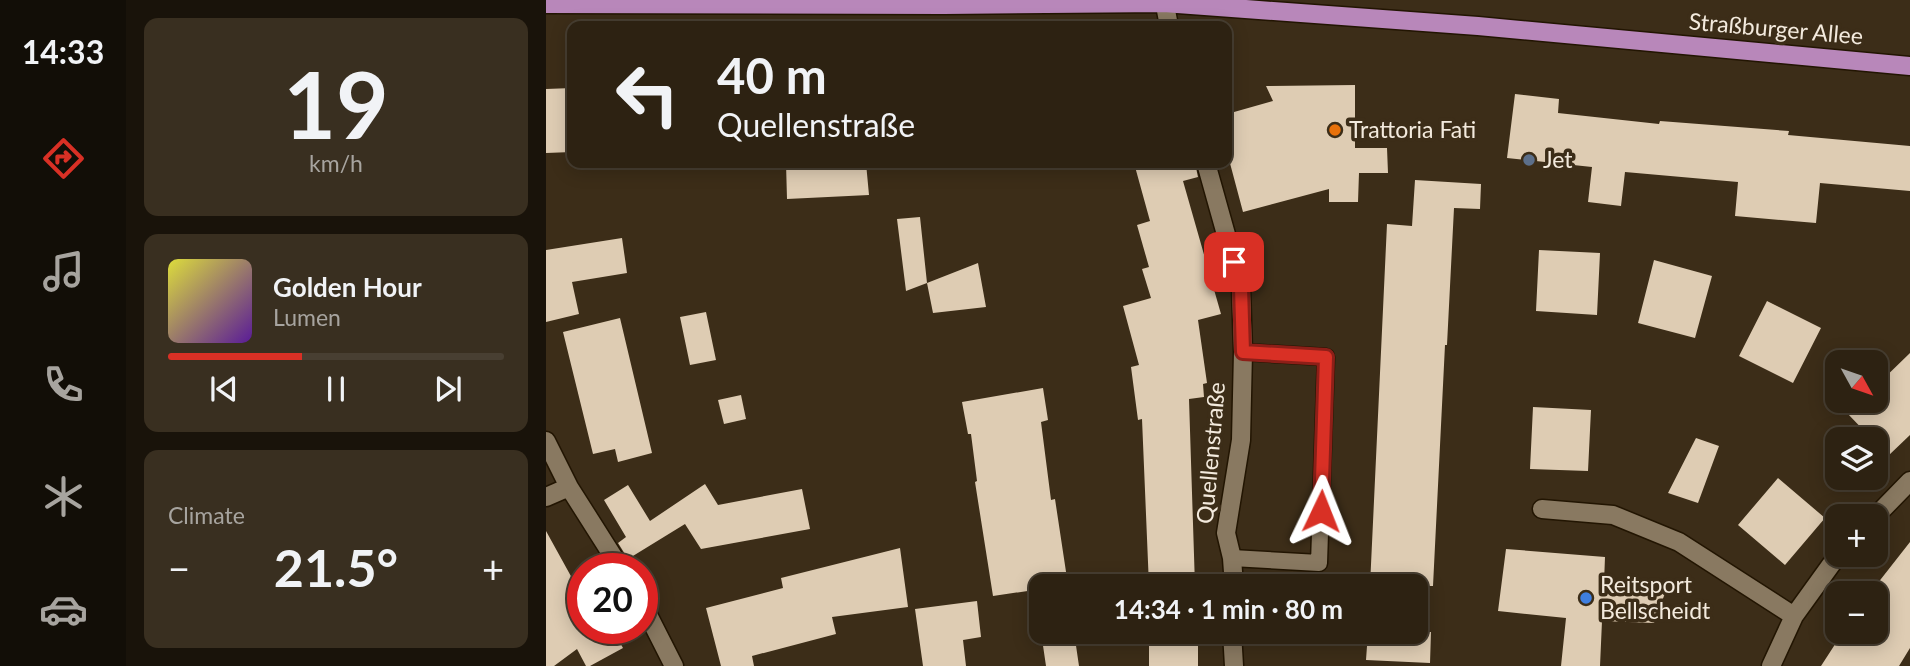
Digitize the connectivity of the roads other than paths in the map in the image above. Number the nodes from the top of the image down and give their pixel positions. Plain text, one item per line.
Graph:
1 (1164, 1) edge
2 (546, 4) edge
3 (1168, 21) edge
4 (1910, 66) edge
5 (1207, 168) edge
6 (1243, 352) junction
7 (546, 441) edge
8 (1910, 481) edge
9 (569, 487) junction
10 (546, 497) edge
11 (1888, 504) edge
12 (1542, 509) dead end
13 (611, 553) edge
14 (1232, 558) junction
15 (1830, 567) edge
16 (1233, 574) edge
17 (1794, 616) junction
18 (658, 634) edge
19 (1233, 644) edge
20 (674, 666) edge
21 (1234, 666) edge
22 (1771, 666) edge

1 - 2 main road, Straßburger Allee
1 - 3 street
1 - 4 main road, Straßburger Allee
5 - 6 street, Quellenstraße
6 - 14 street, Quellenstraße
6 - 14 lane, Quellenstraße
7 - 9 street
8 - 11 street
9 - 10 street
9 - 13 street
12 - 17 street
14 - 16 street, Quellenstraße
15 - 17 street
17 - 22 street
18 - 20 street
19 - 21 street

